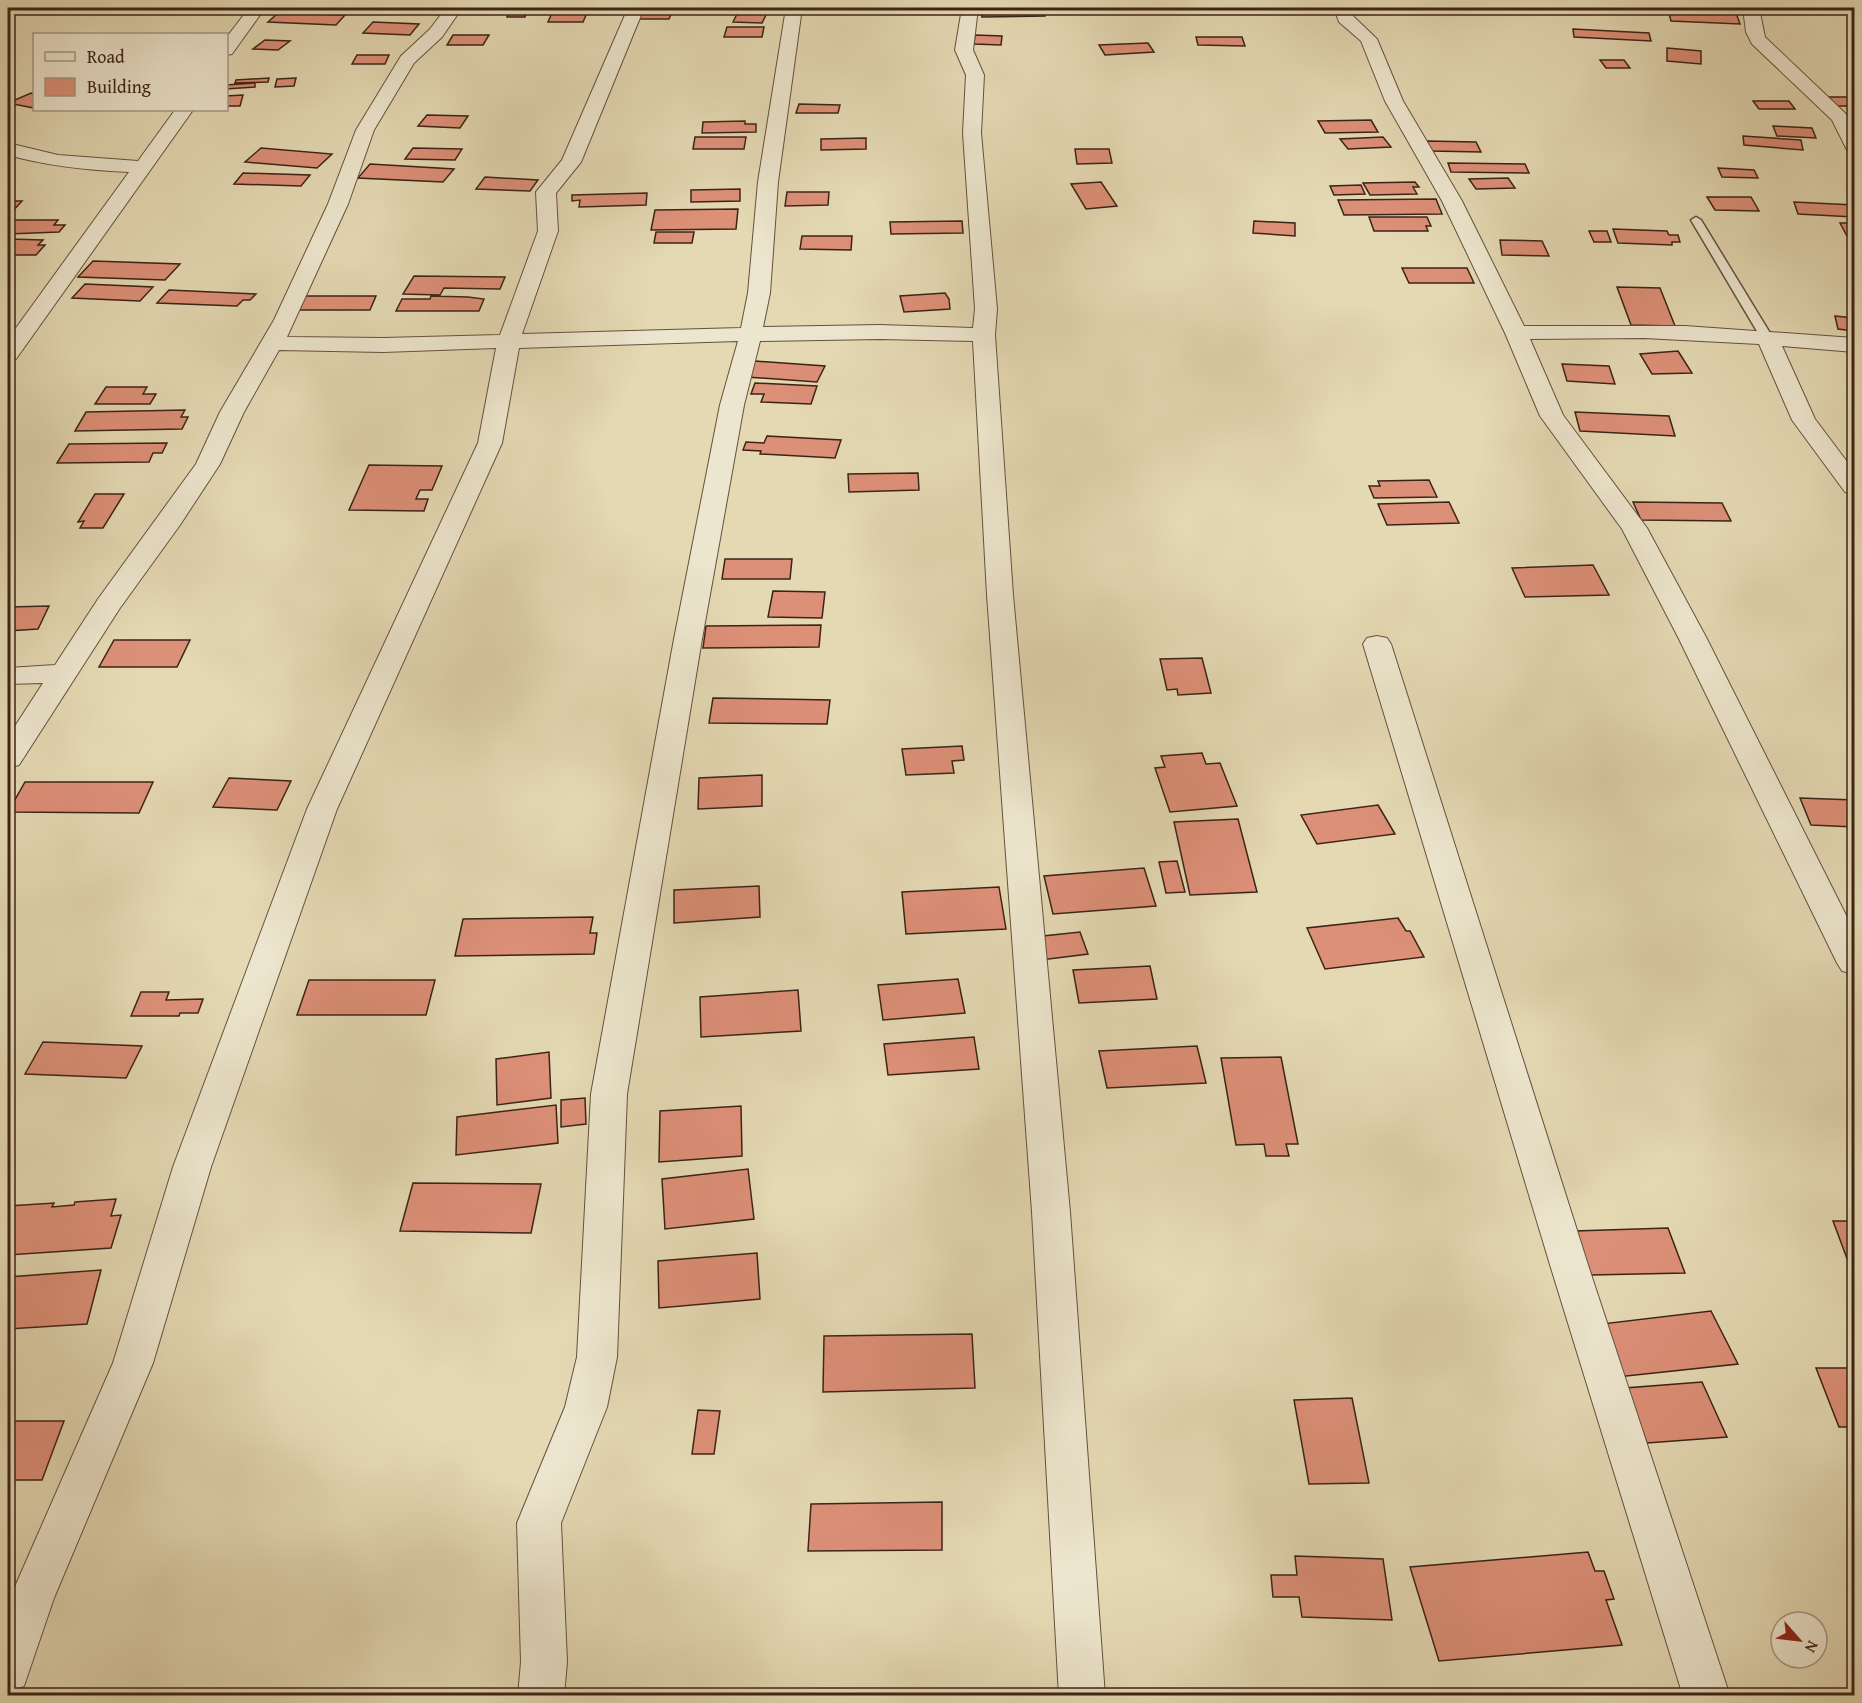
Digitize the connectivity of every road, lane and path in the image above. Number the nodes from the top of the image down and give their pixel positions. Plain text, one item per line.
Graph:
1 (257, 8) edge
2 (454, 8) edge
3 (636, 8) edge
4 (794, 8) edge
5 (970, 8) edge
6 (1342, 8) edge
7 (1751, 8) edge
8 (228, 47) edge
9 (183, 111) edge
10 (1854, 146) edge
11 (8, 150) edge
12 (143, 167) junction
13 (1696, 220) dead end
14 (1516, 333) junction
15 (751, 334) junction
16 (984, 335) junction
17 (1767, 338) junction
18 (509, 340) junction
19 (271, 343) junction
20 (1854, 345) edge
21 (8, 354) edge
22 (1854, 487) edge
23 (1377, 644) dead end
24 (65, 673) junction
25 (8, 676) edge
26 (8, 759) edge
27 (1854, 963) edge
28 (8, 1671) edge
29 (541, 1695) edge
30 (1082, 1695) edge
31 (1707, 1695) edge

1 - 8 street
2 - 19 street
3 - 18 street
4 - 15 street
5 - 16 street
6 - 14 street
7 - 10 street
9 - 12 street
11 - 12 street
12 - 21 street
13 - 17 lane
14 - 17 street
14 - 27 street
15 - 16 street
15 - 18 street
15 - 29 street
16 - 30 street
17 - 20 street
17 - 22 street
18 - 19 street
18 - 28 street
19 - 24 street
23 - 31 street
24 - 25 street
24 - 26 street

